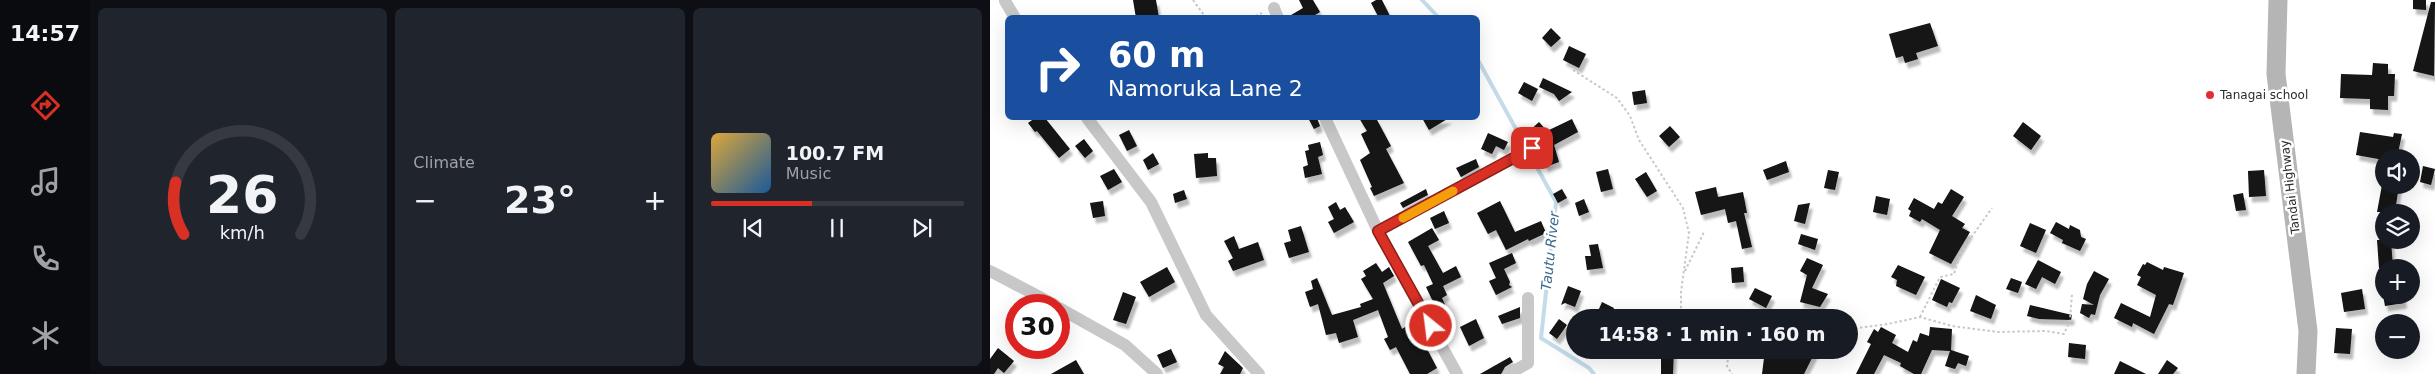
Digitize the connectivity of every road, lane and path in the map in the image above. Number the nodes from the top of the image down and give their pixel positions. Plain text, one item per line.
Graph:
1 (1193, 0) edge
2 (2278, 0) edge
3 (1005, 1) dead end
4 (1013, 15) edge
5 (1204, 15) edge
6 (1573, 70) dead end
7 (1089, 120) edge
8 (1326, 120) edge
9 (1532, 148) dead end
10 (1992, 208) dead end
11 (1378, 231) junction
12 (1704, 232) dead end
13 (990, 271) edge
14 (1684, 273) junction
15 (1034, 294) edge
16 (2072, 294) dead end
17 (1528, 298) dead end
18 (1681, 309) edge
19 (1070, 314) edge
20 (1920, 316) junction
21 (1858, 328) edge
22 (1728, 359) edge
23 (1157, 374) edge
24 (1259, 374) edge
25 (1457, 374) edge
26 (1509, 374) edge
27 (1732, 374) edge
28 (2306, 374) edge

1 - 5 path
2 - 28 main road, Tandai Highway
3 - 4 street
6 - 14 path
7 - 24 street
8 - 11 street
9 - 11 street
10 - 20 path
11 - 25 street
12 - 14 path
13 - 15 street
14 - 18 path
16 - 20 path
17 - 26 street
19 - 23 street
20 - 21 path
22 - 27 path

